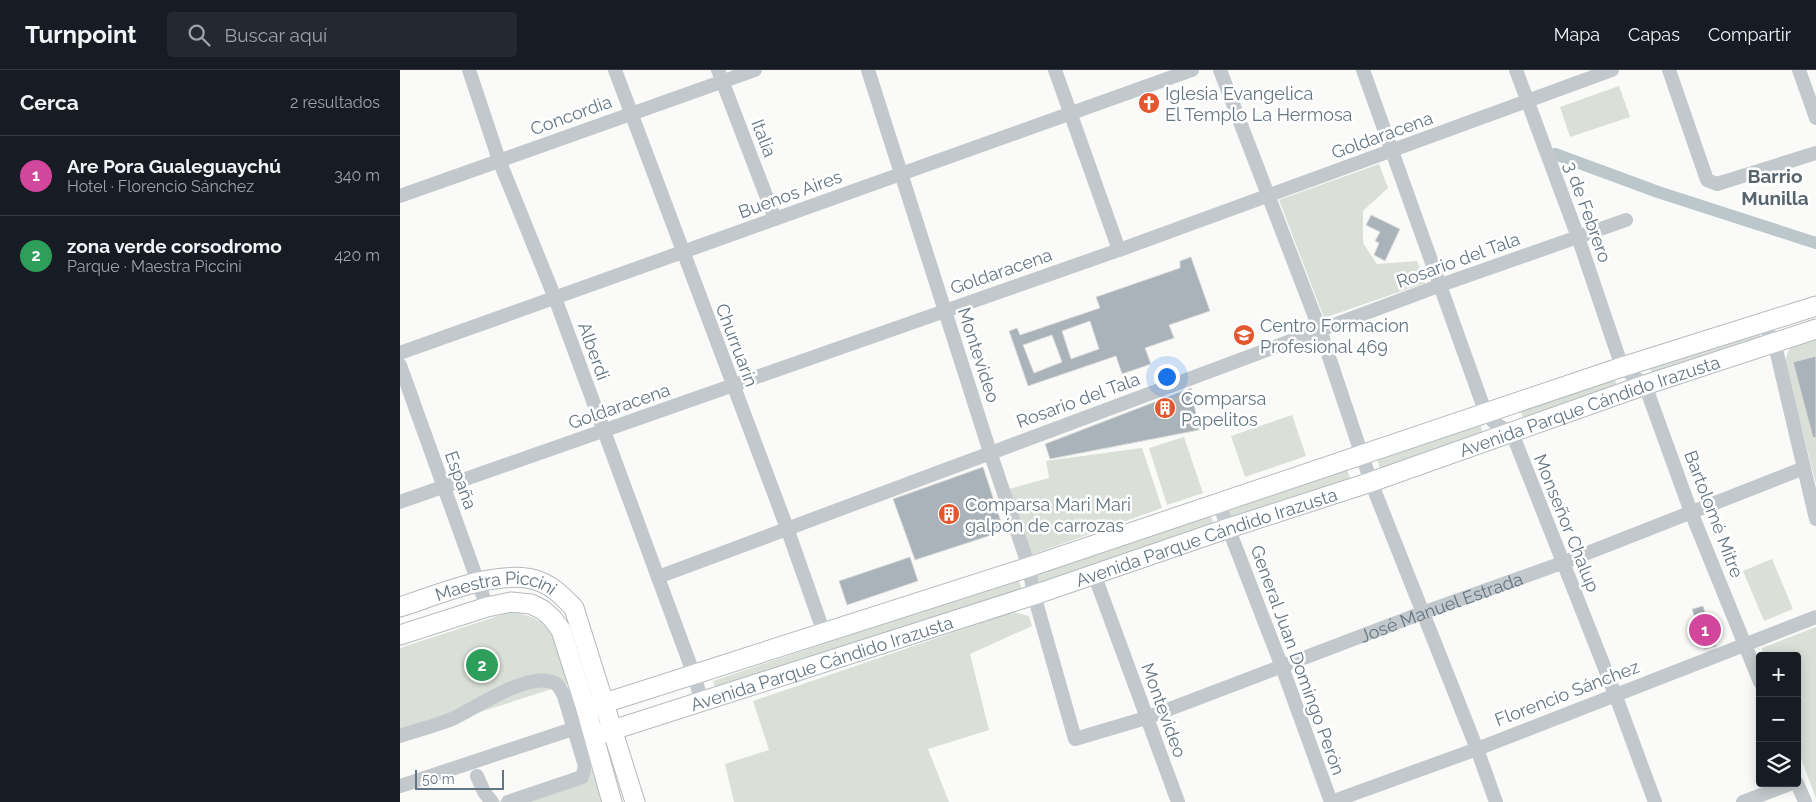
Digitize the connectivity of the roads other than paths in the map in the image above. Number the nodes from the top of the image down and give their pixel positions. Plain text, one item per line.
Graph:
1 (469, 70) edge
2 (616, 70) edge
3 (755, 70) edge
4 (868, 70) edge
5 (1055, 70) edge
6 (1192, 70) edge
7 (1220, 70) edge
8 (1363, 70) edge
9 (1516, 70) edge
10 (1612, 70) edge
11 (1669, 70) edge
12 (1799, 70) edge
13 (720, 75) edge
14 (1527, 100) junction
15 (631, 113) junction
16 (1071, 114) junction
17 (1816, 118) edge
18 (1393, 151) junction
19 (1816, 153) edge
20 (500, 160) junction
21 (901, 174) junction
22 (400, 196) edge
23 (1268, 196) junction
24 (775, 219) junction
25 (1626, 220) dead end
26 (1578, 237) junction
27 (1119, 250) junction
28 (683, 252) junction
29 (1441, 285) junction
30 (555, 298) junction
31 (1816, 306) edge
32 (945, 310) junction
33 (1765, 322) junction
34 (1816, 329) edge
35 (1320, 330) junction
36 (1774, 341) junction
37 (400, 353) edge
38 (400, 365) edge
39 (1622, 367) junction
40 (1645, 385) junction
41 (733, 386) junction
42 (1486, 414) junction
43 (603, 432) junction
44 (1512, 433) junction
45 (990, 452) junction
46 (1361, 456) junction
47 (1804, 468) junction
48 (1371, 482) junction
49 (444, 488) junction
50 (400, 502) edge
51 (1219, 504) junction
52 (1691, 512) junction
53 (1816, 518) edge
54 (787, 528) junction
55 (1229, 528) junction
56 (1562, 563) junction
57 (1029, 567) junction
58 (1094, 574) junction
59 (658, 577) junction
60 (478, 583) junction
61 (1034, 595) junction
62 (400, 607) edge
63 (487, 607) junction
64 (1422, 613) junction
65 (1816, 617) edge
66 (824, 633) junction
67 (400, 635) edge
68 (1746, 645) junction
69 (1282, 667) junction
70 (1756, 671) edge
71 (694, 675) junction
72 (1615, 694) junction
73 (702, 702) junction
74 (604, 704) junction
75 (1146, 718) junction
76 (586, 724) junction
77 (612, 730) junction
78 (400, 736) edge
79 (1075, 739) joint
80 (1477, 749) junction
81 (477, 776) dead end
82 (400, 786) edge
83 (1781, 787) edge
84 (1798, 787) edge
85 (492, 802) edge
86 (508, 802) edge
87 (612, 802) edge
88 (635, 802) edge
89 (1178, 802) edge
90 (1331, 802) edge
91 (1496, 802) edge
92 (1655, 802) edge
93 (1742, 802) edge
94 (1804, 802) edge

1 - 20 street, Alberdi
2 - 15 street, Churruarín
3 - 13 street, Concordia
4 - 21 street, Montevideo
5 - 16 street
6 - 16 street, Buenos Aires
7 - 23 street
8 - 18 street
9 - 14 street, 3 de Febrero
10 - 14 street, Goldaracena
11 - 19 street
12 - 17 street
13 - 15 street, Concordia
13 - 24 street, Italia
14 - 18 street, Goldaracena
14 - 26 street, 3 de Febrero
15 - 20 street, Concordia
15 - 28 street, Churruarín
16 - 21 street, Buenos Aires
16 - 27 street
18 - 23 street, Goldaracena
18 - 29 street
20 - 22 street, Concordia
20 - 30 street, Alberdi
21 - 24 street, Buenos Aires
21 - 32 street, Montevideo
23 - 27 street, Goldaracena
23 - 35 street
24 - 28 street, Buenos Aires
25 - 26 street, Rosario del Tala
26 - 29 street, Rosario del Tala
26 - 39 street, 3 de Febrero
27 - 32 street, Goldaracena
28 - 30 street, Buenos Aires
28 - 41 street, Churruarín
29 - 35 street, Rosario del Tala
29 - 42 street
30 - 37 street, Buenos Aires
30 - 43 street, Alberdi
31 - 33 main road, Avenida Parque Cándido Irazusta
32 - 41 street, Goldaracena
32 - 45 street, Montevideo
33 - 36 street
33 - 39 main road, Avenida Parque Cándido Irazusta
34 - 36 main road, Avenida Parque Cándido Irazusta
35 - 45 street, Rosario del Tala
35 - 46 street
36 - 40 main road, Avenida Parque Cándido Irazusta
36 - 47 street
38 - 49 street, España
39 - 40 street
39 - 42 main road, Avenida Parque Cándido Irazusta
40 - 44 main road, Avenida Parque Cándido Irazusta
40 - 52 street, Bartolomé Mitre
41 - 43 street, Goldaracena
41 - 54 street, Churruarín
42 - 44 street
42 - 46 main road, Avenida Parque Cándido Irazusta
43 - 49 street, Goldaracena
43 - 59 street, Alberdi
44 - 48 main road, Avenida Parque Cándido Irazusta
44 - 56 street, Monseñor Chalup
45 - 54 street, Rosario del Tala
45 - 57 street, Montevideo
46 - 48 street
46 - 51 main road, Avenida Parque Cándido Irazusta
47 - 52 street, José Manuel Estrada
47 - 53 street
48 - 55 main road, Avenida Parque Cándido Irazusta
48 - 64 street
49 - 50 street, Goldaracena
49 - 60 street, España
51 - 55 street, General Juan Domingo Perón
51 - 57 main road, Avenida Parque Cándido Irazusta
52 - 56 street, José Manuel Estrada
52 - 68 street, Bartolomé Mitre
54 - 59 street, Rosario del Tala
54 - 66 street, Churruarín
55 - 58 main road, Avenida Parque Cándido Irazusta
55 - 69 street, General Juan Domingo Perón
56 - 64 street, José Manuel Estrada
56 - 72 street, Monseñor Chalup
57 - 61 street, Montevideo
57 - 66 main road, Avenida Parque Cándido Irazusta
58 - 61 main road, Avenida Parque Cándido Irazusta
58 - 75 street, Montevideo
59 - 71 street, Alberdi
60 - 62 main road, Maestra Piccini
60 - 63 street, España
60 - 74 main road, Maestra Piccini
61 - 73 main road, Avenida Parque Cándido Irazusta
61 - 79 street, Montevideo
63 - 67 main road, Maestra Piccini
63 - 76 main road, Maestra Piccini
64 - 69 street, José Manuel Estrada
64 - 80 street
65 - 68 street, Florencio Sánchez
66 - 71 main road, Avenida Parque Cándido Irazusta
68 - 70 street, Bartolomé Mitre
68 - 72 street, Florencio Sánchez
69 - 75 street, José Manuel Estrada
69 - 90 street, General Juan Domingo Perón
71 - 73 street, Alberdi
71 - 74 main road, Avenida Parque Cándido Irazusta
72 - 80 street, Florencio Sánchez
72 - 92 street, Monseñor Chalup
73 - 77 main road, Avenida Parque Cándido Irazusta
74 - 76 main road, Avenida Parque Cándido Irazusta
74 - 77 main road, Maestra Piccini
75 - 79 street, José Manuel Estrada
75 - 89 street, Montevideo
76 - 77 main road, Avenida Parque Cándido Irazusta
76 - 78 street
76 - 82 street
76 - 86 street
76 - 87 main road
77 - 88 main road
80 - 90 street, Florencio Sánchez
80 - 91 street
81 - 85 street
83 - 93 street
84 - 94 street

